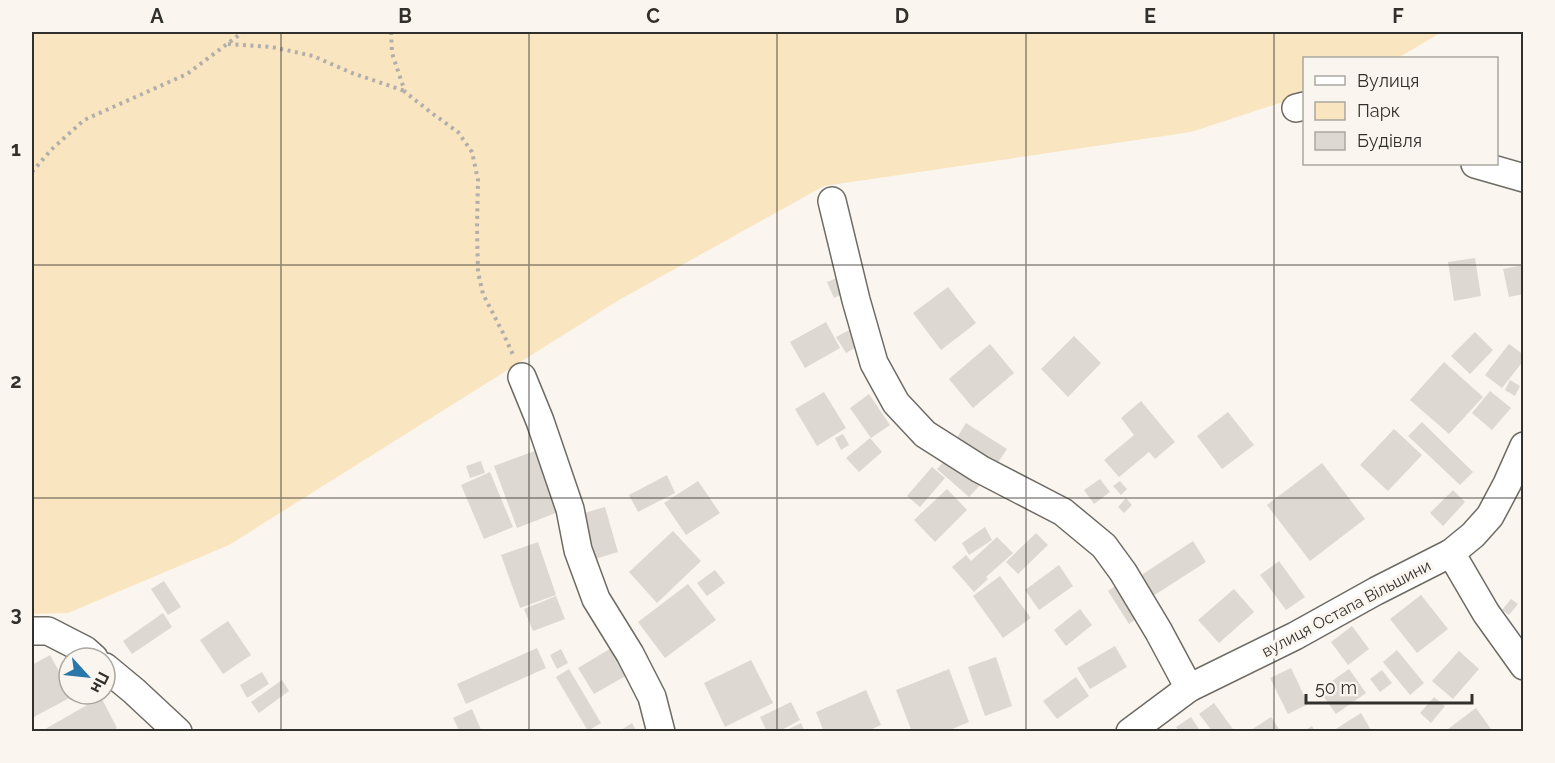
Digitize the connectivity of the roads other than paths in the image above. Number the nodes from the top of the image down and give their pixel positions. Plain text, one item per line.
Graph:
1 (1478, 165) edge
2 (1524, 178) edge
3 (832, 201) dead end
4 (522, 377) road end
5 (1524, 446) edge
6 (1451, 553) junction
7 (32, 630) edge
8 (76, 646) edge
9 (1524, 666) edge
10 (117, 677) edge
11 (1189, 688) junction
12 (178, 732) edge
13 (661, 732) edge
14 (1130, 732) edge

1 - 2 street
3 - 11 street
4 - 13 street
5 - 6 street, вулиця Остапа Вільшини
6 - 9 street
6 - 11 street, вулиця Остапа Вільшини
7 - 8 street
10 - 12 street
11 - 14 street, вулиця Остапа Вільшини

